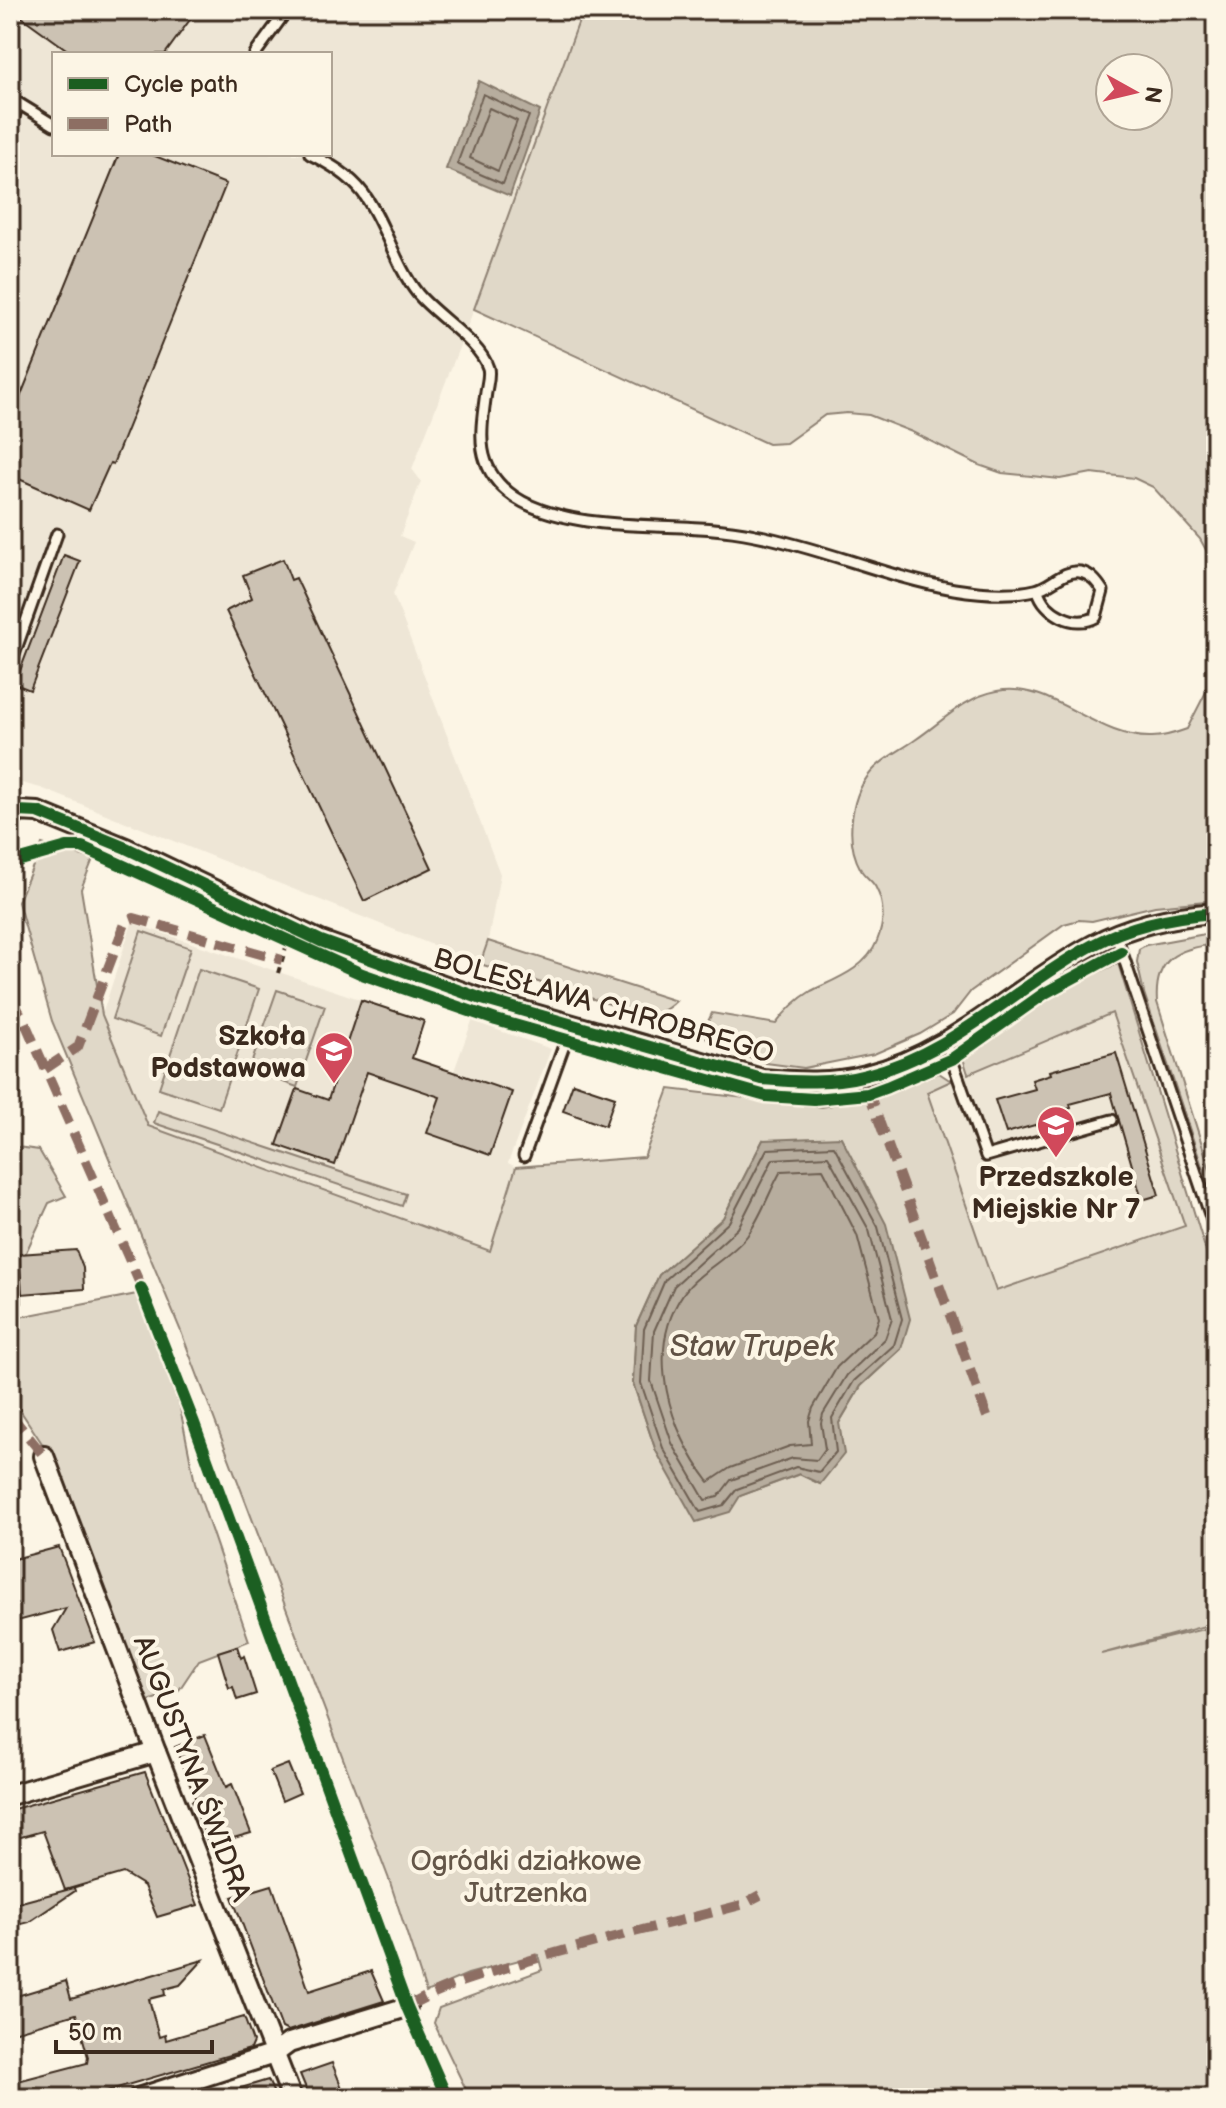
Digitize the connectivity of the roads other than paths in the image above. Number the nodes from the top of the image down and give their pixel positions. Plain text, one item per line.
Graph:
1 (287, 10) edge
2 (256, 52) edge
3 (14, 101) edge
4 (52, 124) edge
5 (10, 127) edge
6 (314, 156) edge
7 (57, 534) dead end
8 (1038, 590) junction
9 (10, 666) edge
10 (13, 812) edge
11 (1216, 913) edge
12 (1116, 935) junction
13 (571, 1026) junction
14 (946, 1043) junction
15 (1112, 1120) dead end
16 (524, 1156) dead end
17 (1216, 1232) edge
18 (44, 1456) dead end
19 (156, 1752) junction
20 (10, 1795) edge
21 (407, 2007) dead end
22 (274, 2054) junction
23 (138, 2098) edge
24 (292, 2098) edge

1 - 2 lane
3 - 4 lane
3 - 5 lane
6 - 8 lane
7 - 9 lane
8 - 8 lane
10 - 13 street, BOLESŁAWA CHROBREGO
11 - 12 street, BOLESŁAWA CHROBREGO
12 - 14 street, BOLESŁAWA CHROBREGO
12 - 17 lane
13 - 14 street, BOLESŁAWA CHROBREGO
13 - 16 lane
14 - 15 lane
18 - 19 street, AUGUSTYNA ŚWIDRA
19 - 20 street
19 - 22 street, AUGUSTYNA ŚWIDRA
21 - 22 street
22 - 23 street
22 - 24 street, AUGUSTYNA ŚWIDRA

